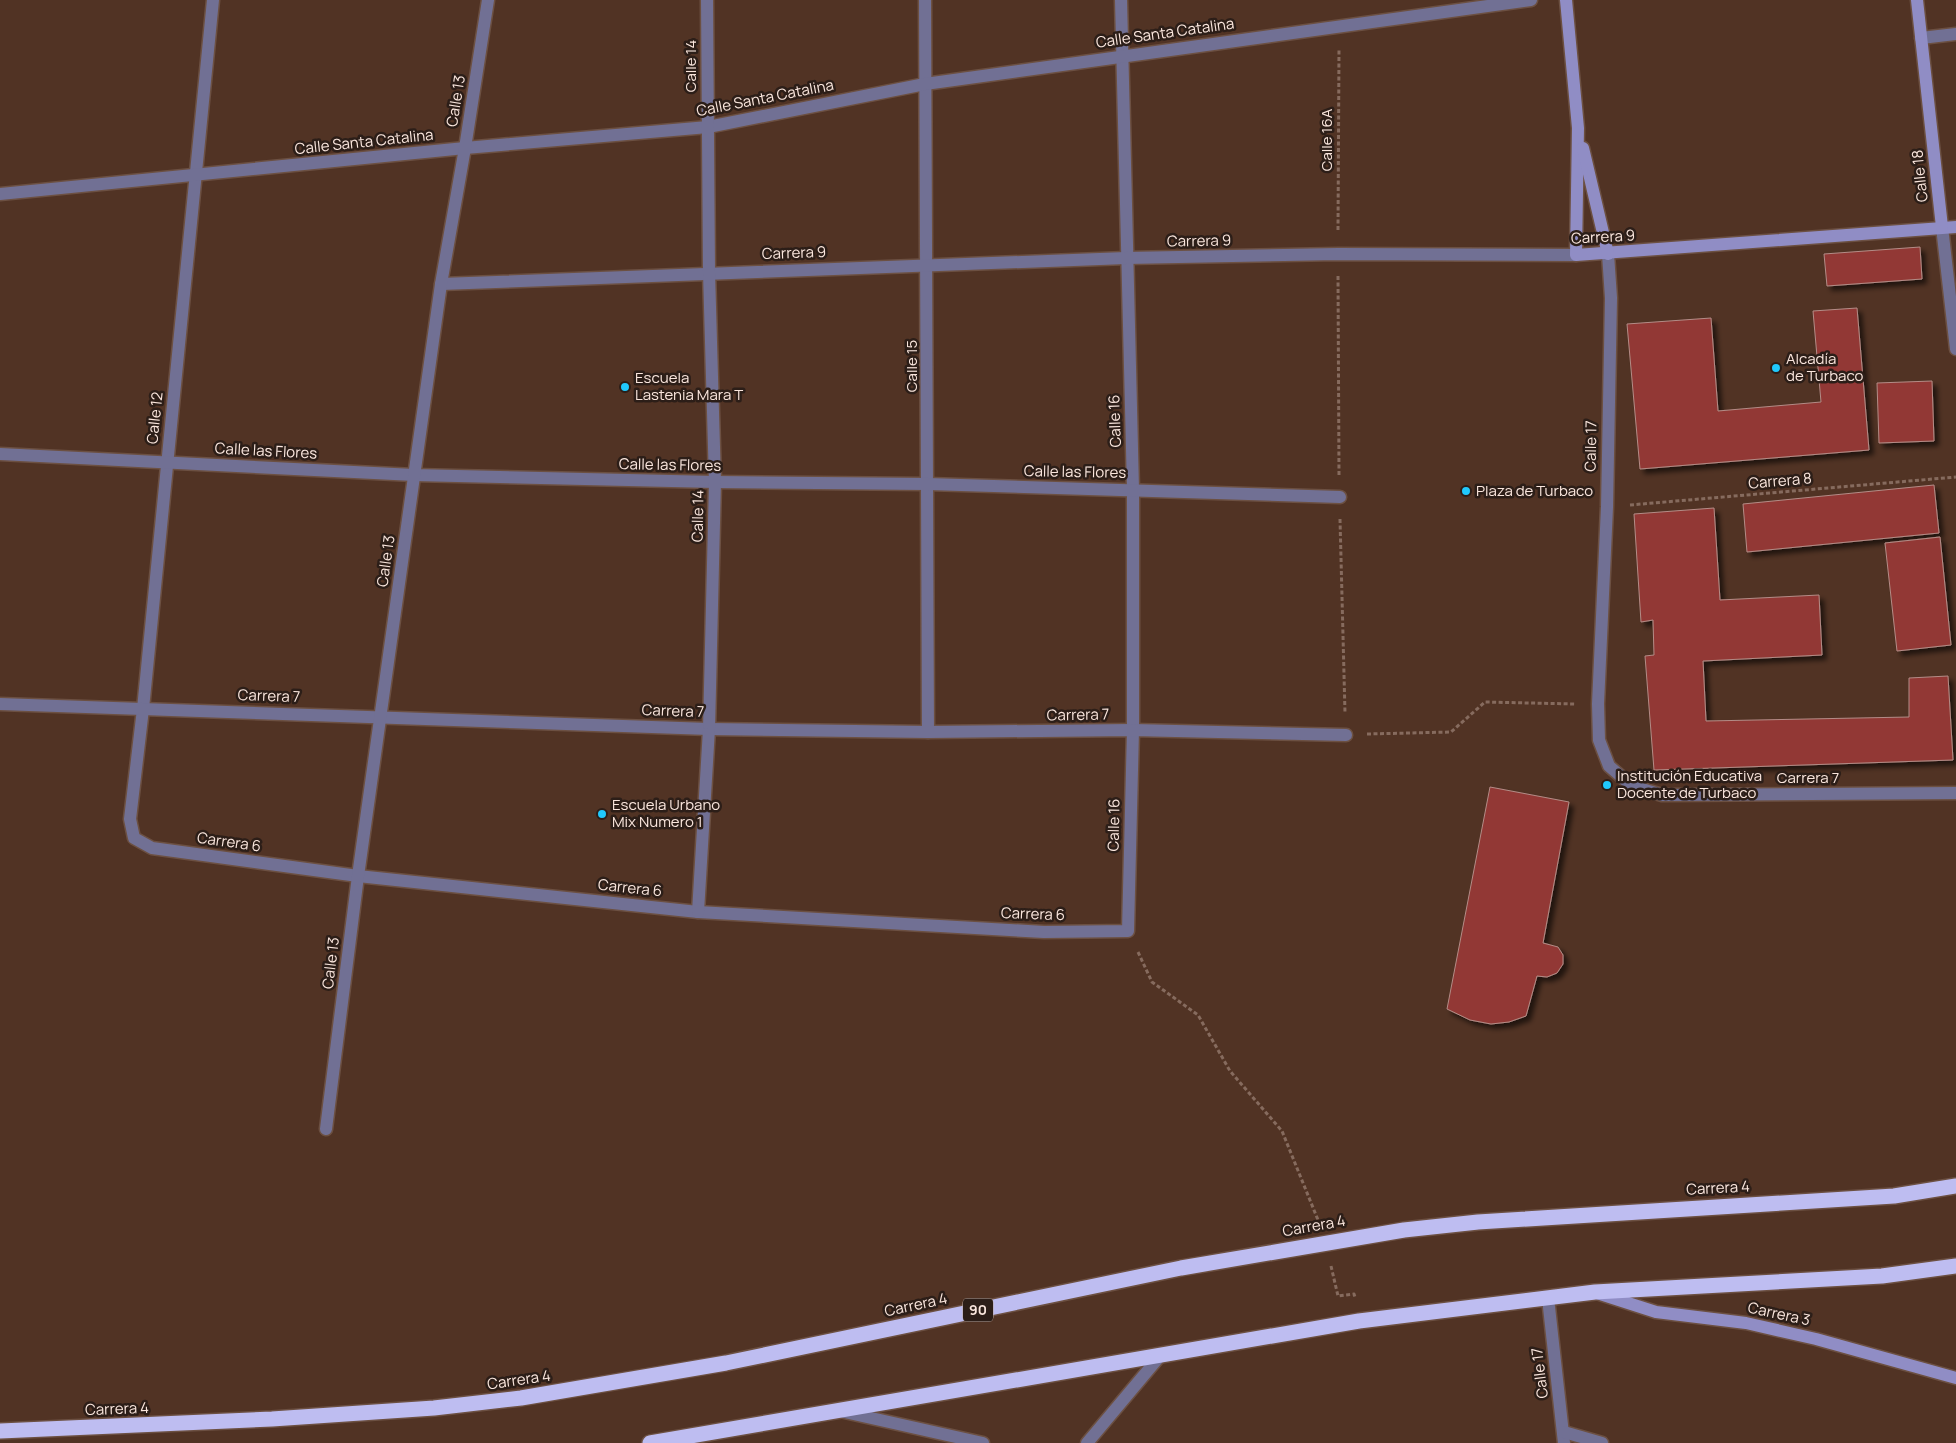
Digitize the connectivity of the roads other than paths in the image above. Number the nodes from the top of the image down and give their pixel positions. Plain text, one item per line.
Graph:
1 (213, 0) edge
2 (488, 0) edge
3 (707, 0) edge
4 (924, 0) edge
5 (1121, 0) edge
6 (1531, 0) edge
7 (1566, 0) edge
8 (1917, 0) edge
9 (1956, 34) edge
10 (1921, 38) junction
11 (1122, 55) junction
12 (926, 84) junction
13 (708, 127) junction
14 (1578, 128) junction
15 (466, 148) junction
16 (195, 175) junction
17 (0, 194) edge
18 (1956, 226) edge
19 (1942, 227) junction
20 (1608, 254) junction
21 (1576, 255) junction
22 (1126, 258) junction
23 (927, 264) junction
24 (709, 272) junction
25 (441, 284) junction
26 (1956, 349) edge
27 (0, 454) edge
28 (167, 461) junction
29 (414, 475) junction
30 (715, 482) junction
31 (928, 484) junction
32 (1133, 489) junction
33 (1340, 496) dead end
34 (0, 704) edge
35 (143, 709) junction
36 (381, 716) junction
37 (709, 729) junction
38 (1133, 730) junction
39 (928, 732) junction
40 (1346, 735) road end
41 (1609, 766) joint
42 (1956, 793) edge
43 (134, 838) joint
44 (358, 876) junction
45 (698, 912) junction
46 (1128, 931) joint
47 (326, 1129) dead end
48 (1956, 1186) edge
49 (1956, 1266) edge
50 (1595, 1292) junction
51 (1548, 1298) junction
52 (1160, 1356) junction
53 (1956, 1378) edge
54 (840, 1411) junction
55 (0, 1431) edge
56 (1564, 1437) edge
57 (650, 1443) edge
58 (983, 1443) edge
59 (1087, 1443) edge
60 (1602, 1443) edge

1 - 16 street, Calle 12
2 - 15 street, Calle 13
3 - 13 street, Calle 14
4 - 12 street, Calle 15
5 - 11 street, Calle 16
6 - 11 street, Calle Santa Catalina
7 - 14 street, Calle 17
8 - 10 street, Calle 18
9 - 10 street
10 - 19 street, Calle 18
11 - 12 street, Calle Santa Catalina
11 - 22 street, Calle 16
12 - 13 street, Calle Santa Catalina
12 - 23 street, Calle 15
13 - 15 street, Calle Santa Catalina
13 - 24 street, Calle 14
14 - 20 street, Calle 17
14 - 21 street, Calle 17
15 - 16 street, Calle Santa Catalina
15 - 25 street, Calle 13
16 - 17 street, Calle Santa Catalina
16 - 28 street, Calle 12
18 - 19 street, Carrera 9
19 - 20 street, Carrera 9
19 - 26 street, Calle 18
20 - 21 street, Carrera 9
20 - 41 street, Calle 17
21 - 22 street, Carrera 9
22 - 23 street, Carrera 9
22 - 32 street, Calle 16
23 - 24 street, Carrera 9
23 - 31 street, Calle 15
24 - 25 street, Carrera 9
24 - 30 street, Calle 14
25 - 29 street, Calle 13
27 - 28 street, Calle las Flores
28 - 29 street, Calle las Flores
28 - 35 street, Calle 12
29 - 30 street, Calle las Flores
29 - 36 street, Calle 13
30 - 31 street, Calle las Flores
30 - 37 street, Calle 14
31 - 32 street, Calle las Flores
31 - 39 street, Calle 15
32 - 33 street, Calle las Flores
32 - 38 street, Calle 16
34 - 35 street, Carrera 7
35 - 36 street, Carrera 7
35 - 43 street, Calle 12
36 - 37 street, Carrera 7
36 - 44 street, Calle 13
37 - 39 street, Carrera 7
37 - 45 street, Calle 14
38 - 39 street, Carrera 7
38 - 40 street, Carrera 7
38 - 46 street, Calle 16
41 - 42 street, Carrera 7
43 - 44 street, Carrera 6
44 - 45 street, Carrera 6
44 - 47 street, Calle 13
45 - 46 street, Carrera 6
48 - 55 highway, Carrera 4 / 90
49 - 50 highway
50 - 51 highway
50 - 53 street, Carrera 3
51 - 52 highway
51 - 56 street, Calle 17
52 - 54 highway
52 - 59 street
54 - 57 highway
54 - 58 street
56 - 60 street

